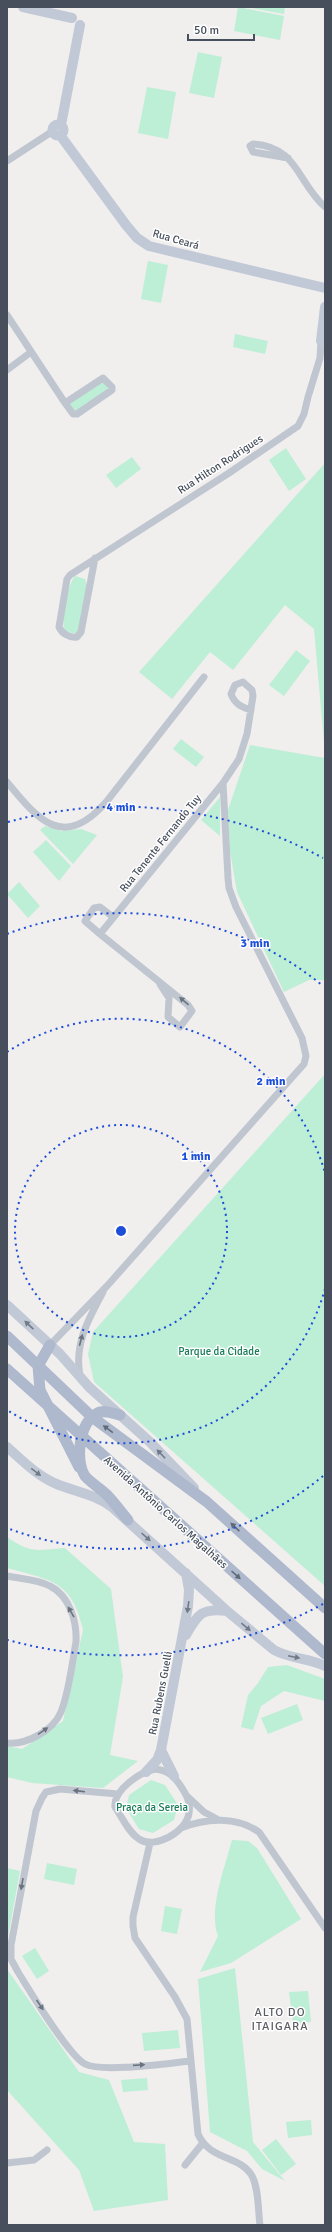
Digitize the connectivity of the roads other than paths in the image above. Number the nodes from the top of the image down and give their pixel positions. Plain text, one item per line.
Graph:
1 (23, 7) edge
2 (58, 133) junction
3 (288, 158) dead end
4 (7, 161) edge
5 (325, 207) edge
6 (325, 288) edge
7 (325, 307) edge
8 (7, 315) edge
9 (323, 342) edge
10 (31, 352) junction
11 (323, 356) edge
12 (7, 370) edge
13 (65, 403) junction
14 (95, 558) junction
15 (204, 677) dead end
16 (252, 710) dead end
17 (7, 782) edge
18 (223, 783) junction
19 (114, 917) junction
20 (100, 934) junction
21 (160, 984) junction
22 (107, 1286) junction
23 (7, 1305) edge
24 (7, 1336) edge
25 (50, 1345) junction
26 (38, 1366) junction
27 (7, 1368) edge
28 (81, 1378) junction
29 (49, 1407) junction
30 (120, 1415) junction
31 (92, 1417) junction
32 (82, 1436) junction
33 (7, 1447) edge
34 (85, 1476) junction
35 (207, 1502) junction
36 (128, 1520) junction
37 (186, 1573) junction
38 (7, 1576) edge
39 (325, 1608) edge
40 (227, 1611) junction
41 (183, 1640) junction
42 (325, 1654) edge
43 (325, 1666) edge
44 (7, 1743) edge
45 (161, 1750) junction
46 (146, 1772) junction
47 (174, 1776) junction
48 (118, 1794) junction
49 (188, 1797) junction
50 (220, 1820) junction
51 (181, 1828) junction
52 (150, 1843) junction
53 (325, 1928) edge
54 (192, 2061) junction
55 (202, 2144) junction
56 (47, 2150) dead end
57 (7, 2163) edge
58 (185, 2165) dead end
59 (260, 2225) edge

1 - 2 street
2 - 4 street
2 - 6 street, Rua Ceará
3 - 5 street
7 - 9 street, Rua Hilton Rodrigues
8 - 10 street
9 - 11 street, Rua Hilton Rodrigues
10 - 12 street
10 - 13 street
11 - 14 street, Rua Hilton Rodrigues
13 - 13 street
14 - 14 street, Rua Hilton Rodrigues
15 - 17 street
16 - 18 street, Rua Tenente Fernando Tuy
18 - 19 street, Rua Tenente Fernando Tuy
18 - 22 street
19 - 20 street, Rua Tenente Fernando Tuy
19 - 20 street
20 - 21 street
21 -> 21 street
22 - 25 street
28 -> 22 street
25 -> 23 street
24 - 26 main road
25 - 26 main road
25 - 28 street
26 - 29 main road
26 - 31 main road
27 - 29 main road, Avenida Antônio Carlos Magalhães
28 - 30 street
29 - 32 main road, Avenida Antônio Carlos Magalhães
29 - 34 main road
30 - 31 main road
35 -> 30 street
31 - 32 main road
35 -> 31 main road
32 - 34 main road
32 -> 42 main road, Avenida Antônio Carlos Magalhães
33 -> 36 street
34 - 36 main road
39 -> 35 main road
36 -> 37 street
37 - 40 street
37 -> 41 street, Rua Rubens Guelli
44 -> 38 street
40 - 41 street, Rua Rubens Guelli
40 -> 43 street
41 - 45 street, Rua Rubens Guelli
45 - 46 street, Rua Rubens Guelli
45 - 47 street, Rua Rubens Guelli
46 - 47 street
46 - 48 street
47 - 49 street
48 - 52 street
48 -> 54 street
49 - 50 street
49 - 51 street
50 - 51 street
50 - 53 street
51 - 52 street
52 - 54 street
54 - 55 street
55 - 58 street
55 - 59 street
56 - 57 street

